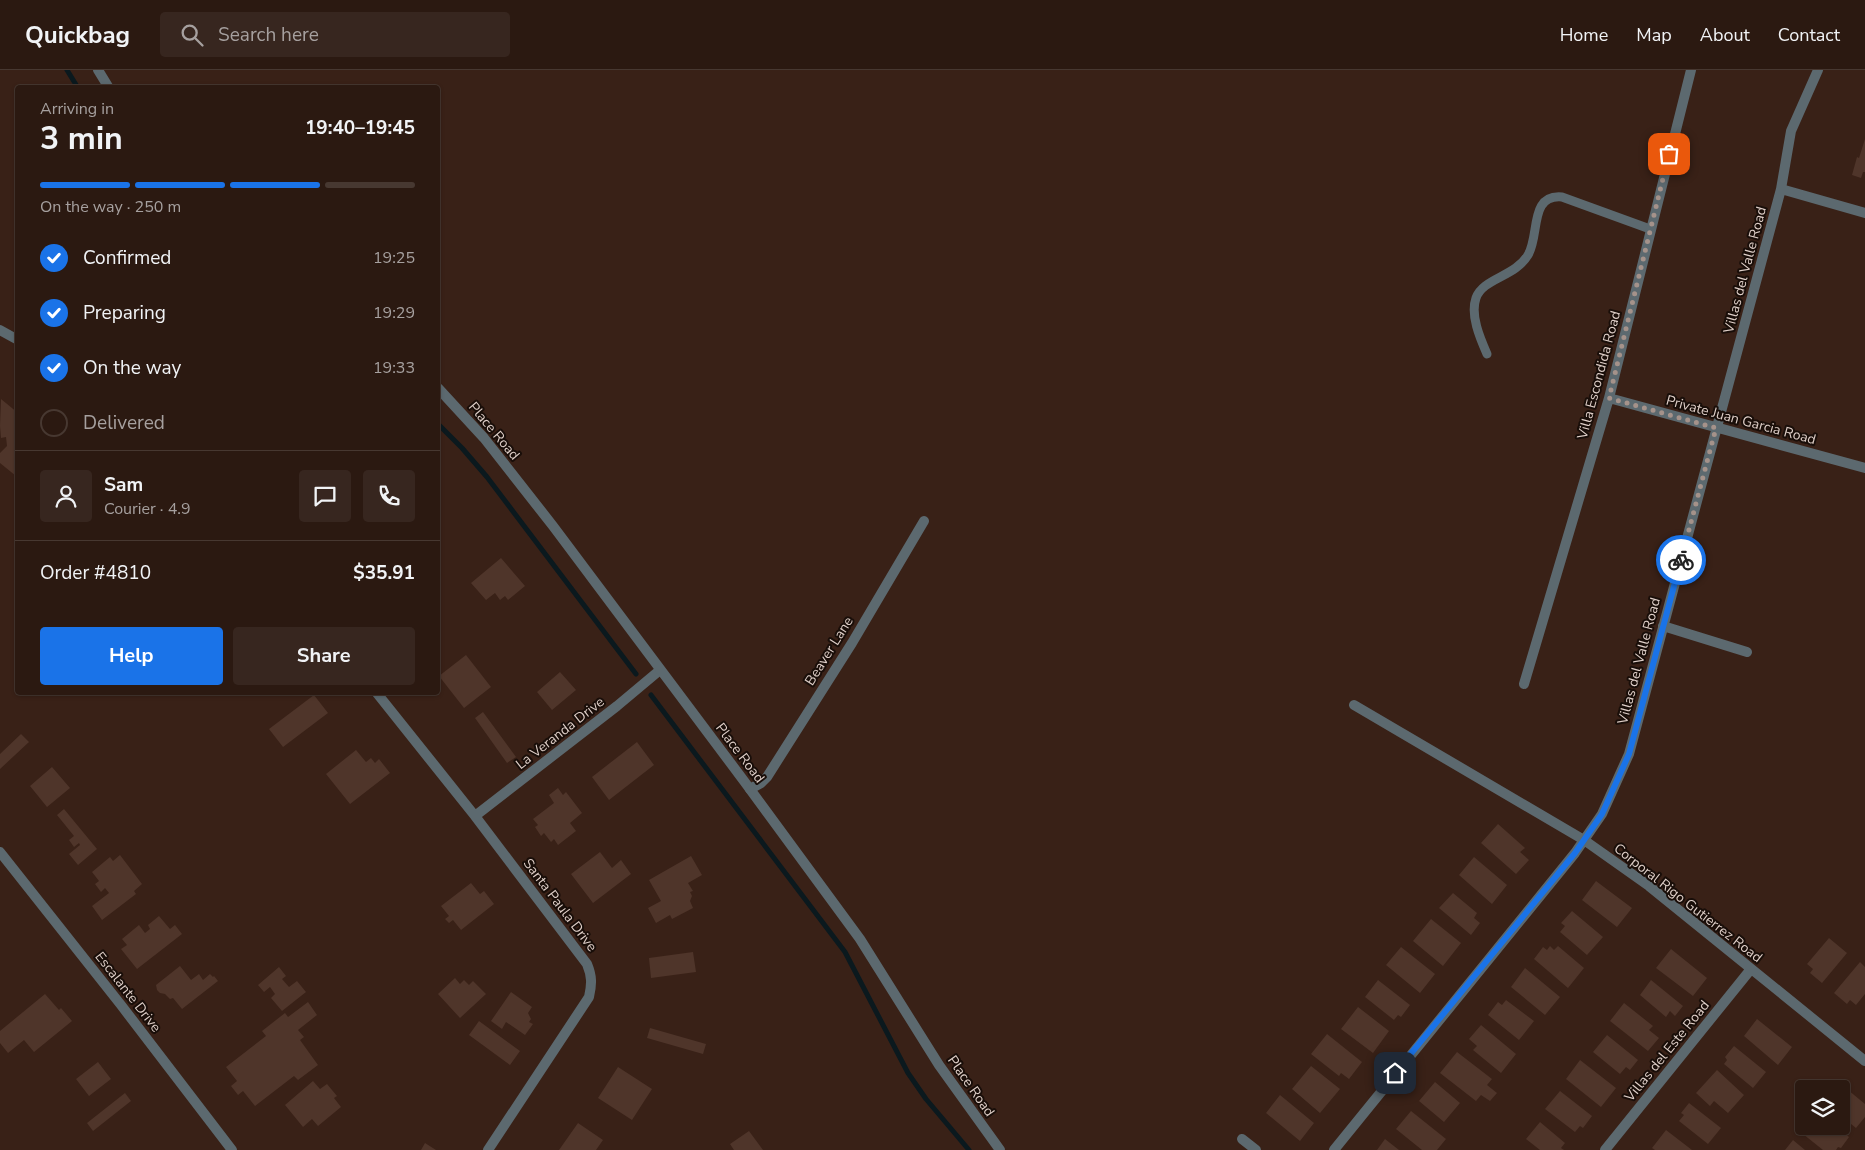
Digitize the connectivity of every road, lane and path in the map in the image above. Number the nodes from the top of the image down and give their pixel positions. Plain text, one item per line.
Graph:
1 (98, 70) edge
2 (1691, 70) edge
3 (1818, 70) edge
4 (107, 85) edge
5 (1781, 189) junction
6 (1865, 213) edge
7 (1650, 229) junction
8 (0, 330) edge
9 (15, 338) edge
10 (1486, 354) dead end
11 (440, 390) edge
12 (1609, 398) junction
13 (1716, 428) junction
14 (1865, 468) edge
15 (924, 521) dead end
16 (1663, 626) junction
17 (1747, 652) dead end
18 (660, 670) junction
19 (1524, 684) dead end
20 (378, 695) edge
21 (1354, 705) dead end
22 (750, 789) junction
23 (475, 816) junction
24 (1584, 840) junction
25 (0, 852) edge
26 (1751, 969) junction
27 (1865, 1061) edge
28 (1242, 1139) dead end
29 (232, 1150) edge
30 (488, 1150) edge
31 (1000, 1150) edge
32 (1256, 1150) edge
33 (1334, 1150) edge
34 (1605, 1150) edge

1 - 4 street
2 - 7 street, Villa Escondida Road
3 - 5 street, Villas del Valle Road
5 - 6 street
5 - 13 street, Villas del Valle Road
7 - 10 lane
7 - 12 street, Villa Escondida Road
8 - 9 street
11 - 18 street, Place Road
12 - 13 street, Private Juan Garcia Road
12 - 19 street, Villa Escondida Road
13 - 14 street, Private Juan Garcia Road
13 - 16 street, Villas del Valle Road
15 - 22 street, Beaver Lane
16 - 17 street
16 - 24 street, Villas del Valle Road
18 - 22 street, Place Road
18 - 23 street, La Veranda Drive
20 - 23 street, Santa Paula Drive
21 - 24 street, Corporal Rigo Gutierrez Road
22 - 31 street, Place Road
23 - 30 street, Santa Paula Drive
24 - 26 street, Corporal Rigo Gutierrez Road
24 - 33 street, Villas del Valle Road
25 - 29 street, Escalante Drive
26 - 27 street, Corporal Rigo Gutierrez Road
26 - 34 street, Villas del Este Road
28 - 32 street

